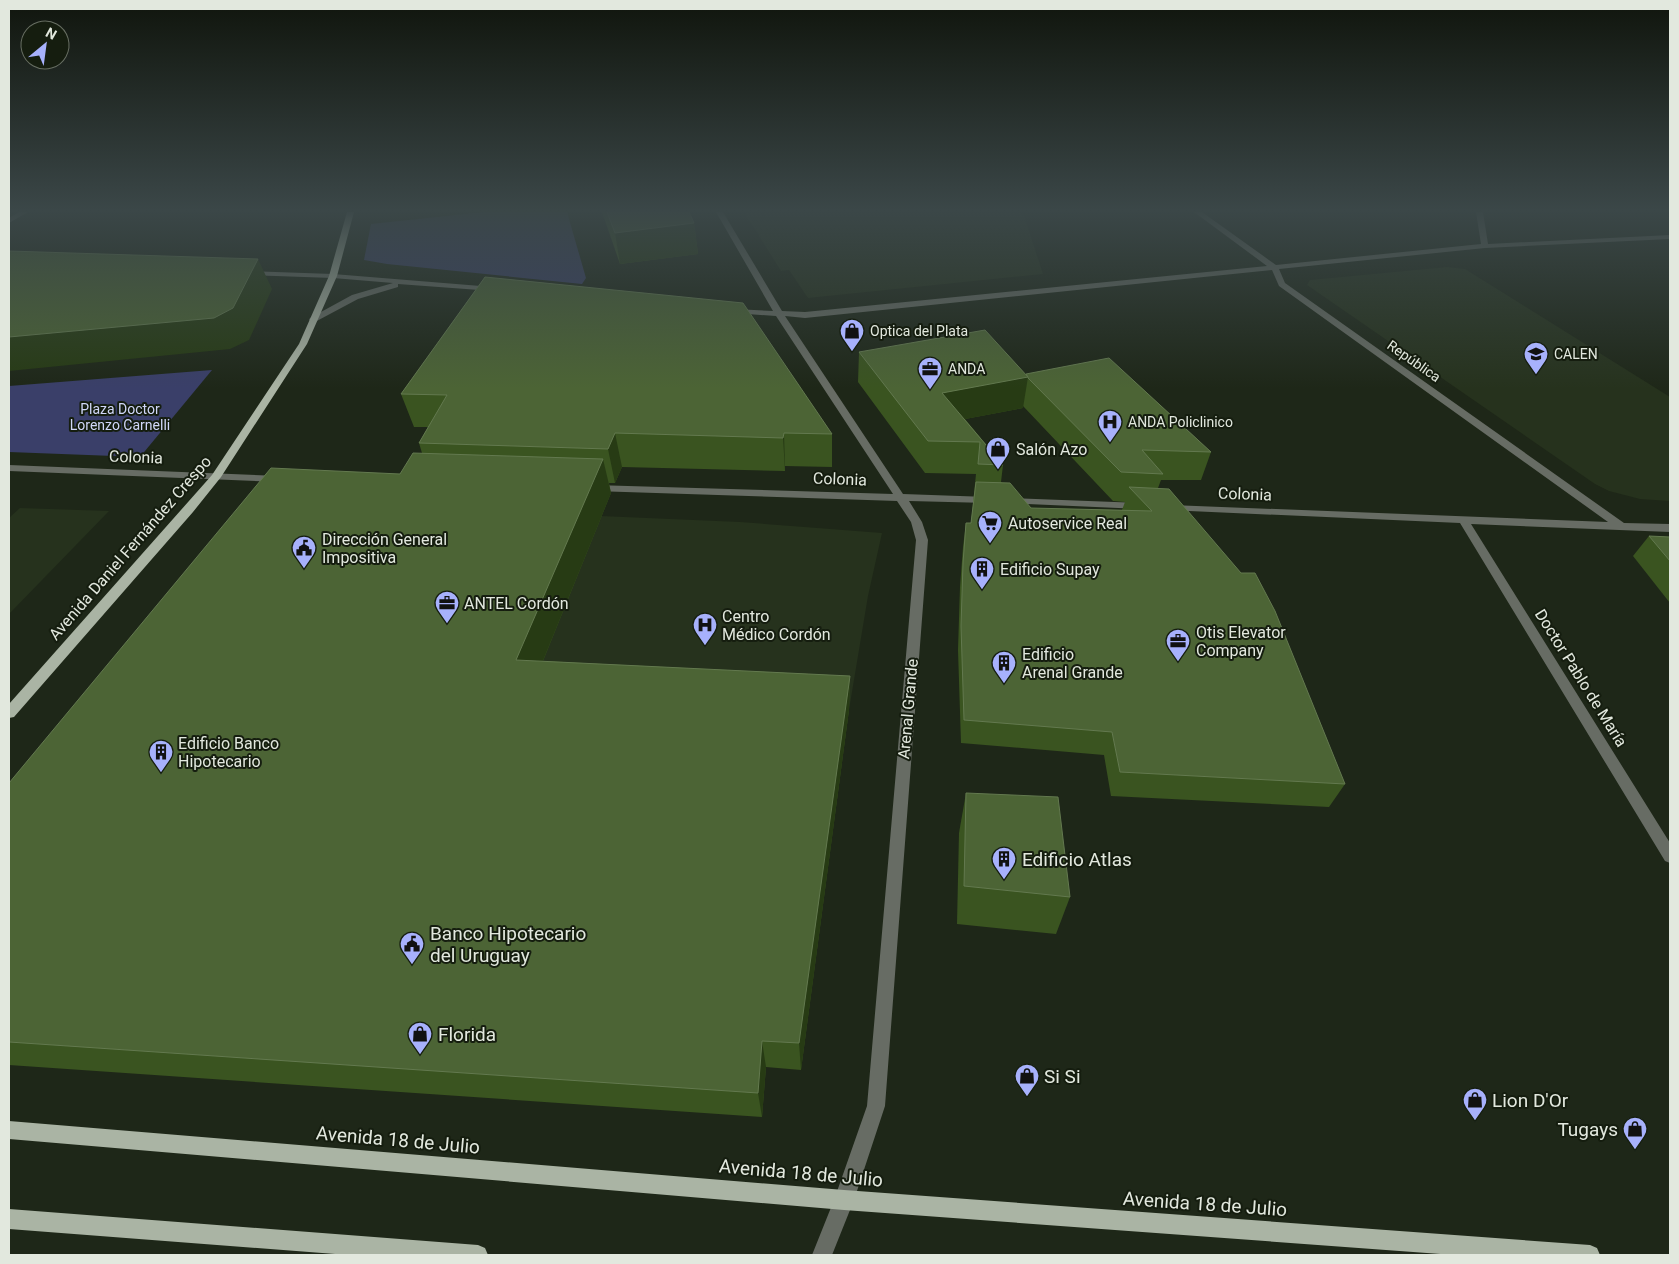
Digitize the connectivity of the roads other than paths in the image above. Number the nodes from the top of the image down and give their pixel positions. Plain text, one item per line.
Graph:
1 (334, 271) edge
2 (754, 271) edge
3 (1235, 271) edge
4 (1276, 271) edge
5 (240, 273) edge
6 (333, 276) junction
7 (410, 282) junction
8 (498, 290) edge
9 (721, 310) edge
10 (780, 315) junction
11 (313, 320) junction
12 (9, 468) edge
13 (216, 477) junction
14 (295, 479) edge
15 (582, 488) edge
16 (900, 497) junction
17 (1462, 519) junction
18 (1621, 526) junction
19 (1670, 528) edge
20 (9, 713) edge
21 (1670, 856) edge
22 (9, 1130) edge
23 (844, 1200) junction
24 (9, 1218) edge
25 (478, 1255) edge
26 (822, 1255) edge
27 (1590, 1255) edge

1 - 6 main road, Avenida Daniel Fernández Crespo
2 - 10 street, Arenal Grande
3 - 10 street
4 - 18 street, República
5 - 6 street
6 - 7 street
6 - 11 main road, Avenida Daniel Fernández Crespo
7 - 8 street
7 - 11 street
9 - 10 street
10 - 16 street, Arenal Grande
11 - 13 main road, Avenida Daniel Fernández Crespo
12 - 13 street, Colonia
13 - 14 street, Colonia
13 - 20 main road, Avenida Daniel Fernández Crespo
15 - 16 street, Colonia
16 - 17 street, Colonia
16 - 23 street, Arenal Grande
17 - 18 street, Colonia
17 - 21 street, Doctor Pablo de María
18 - 19 street, Colonia
22 - 23 main road, Avenida 18 de Julio
23 - 26 street, Arenal Grande
23 - 27 main road, Avenida 18 de Julio
24 - 25 main road

